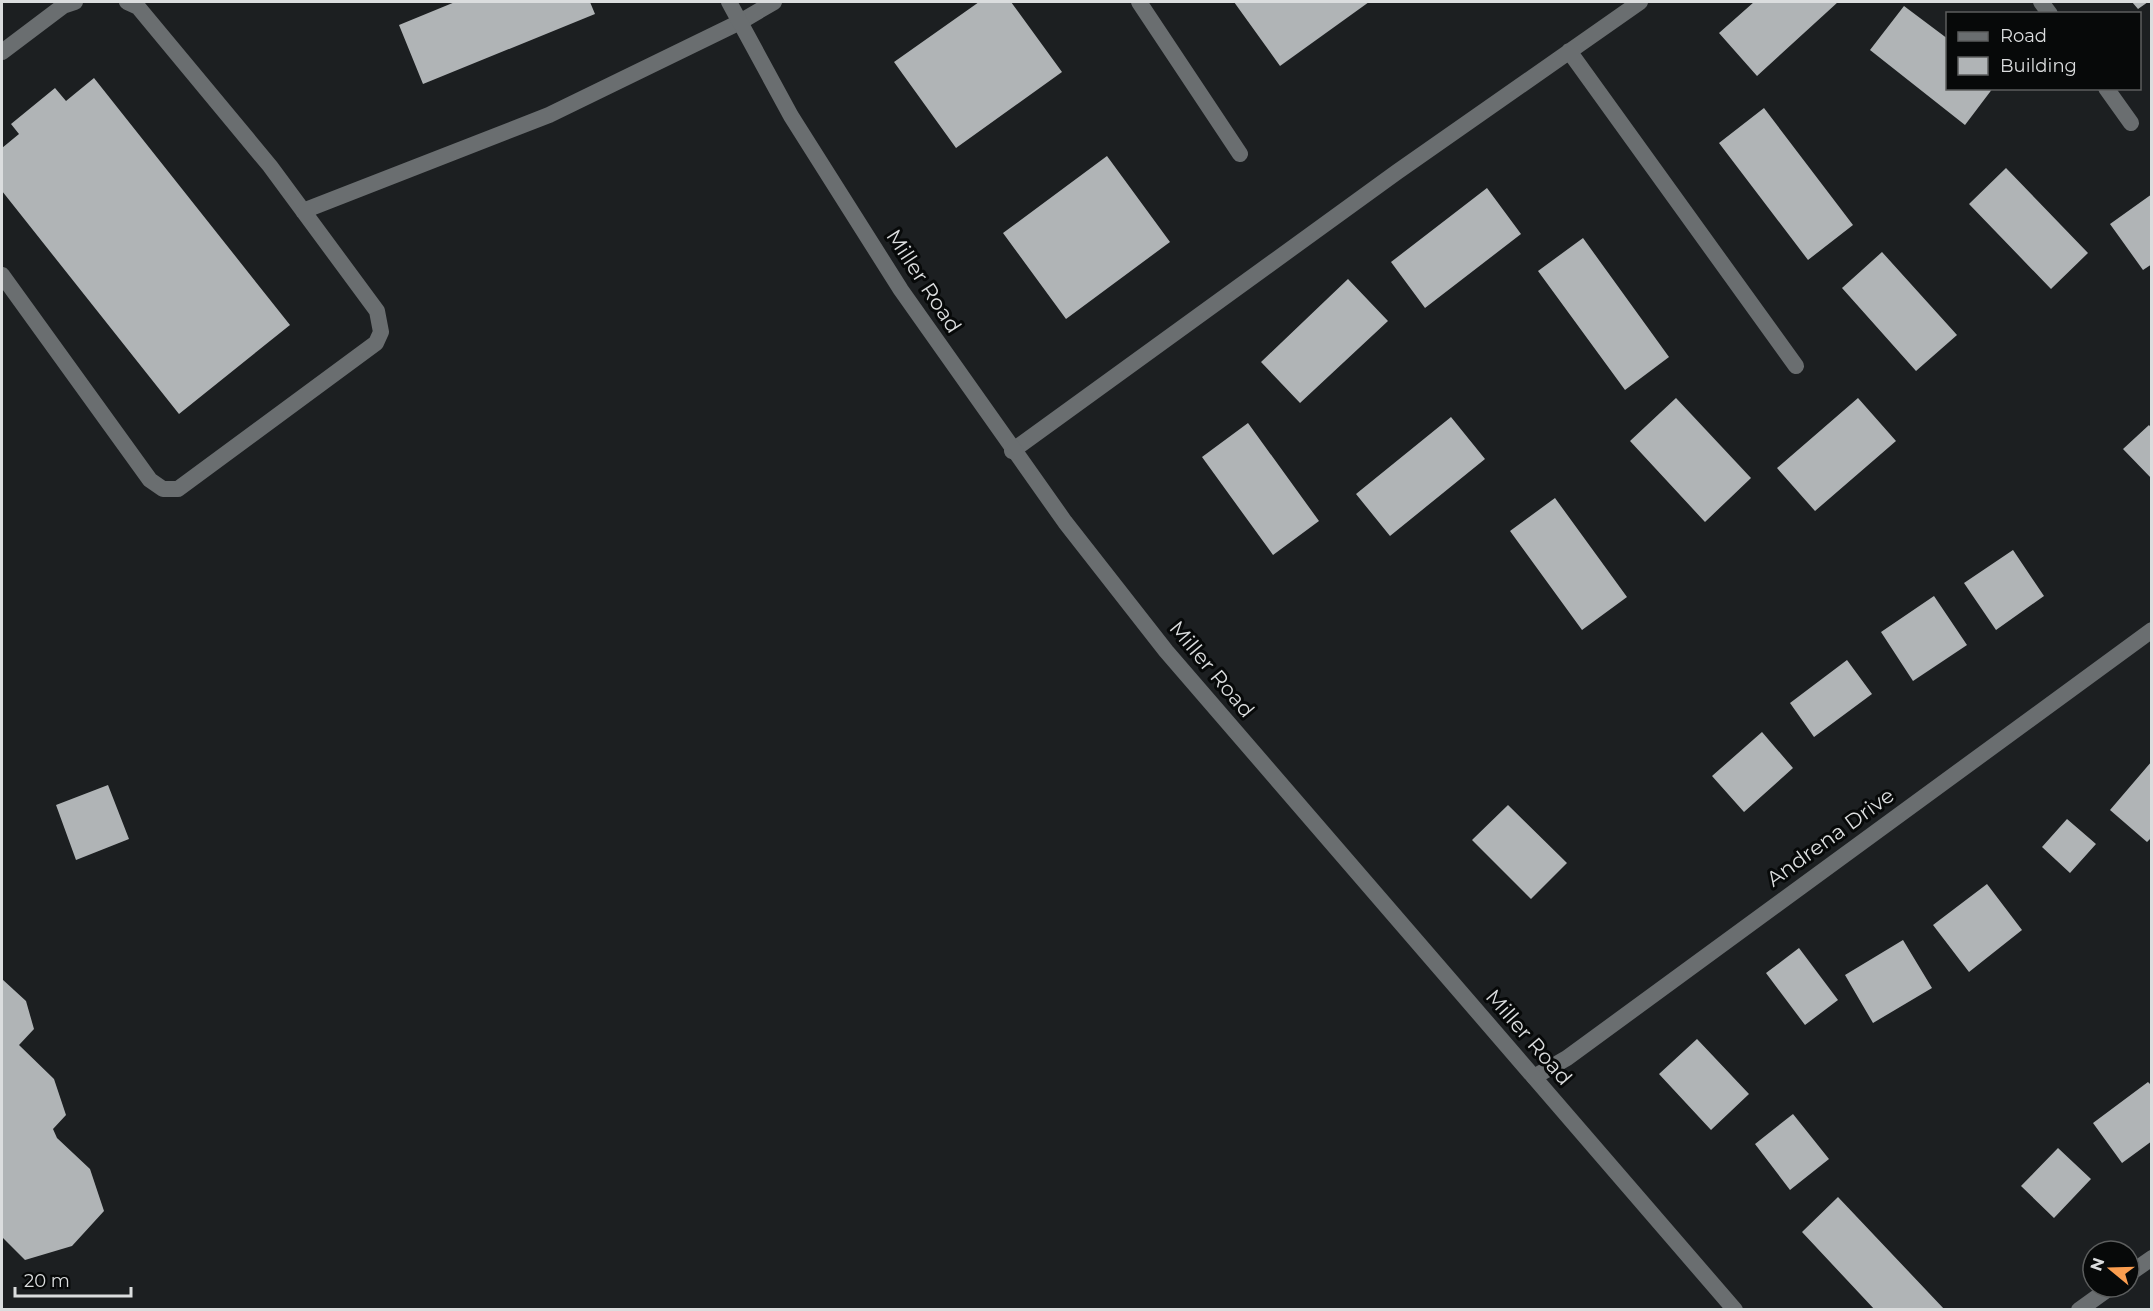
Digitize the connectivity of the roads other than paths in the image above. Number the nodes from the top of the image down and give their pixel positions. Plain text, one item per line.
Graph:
1 (75, 2) edge
2 (128, 2) edge
3 (729, 2) edge
4 (774, 2) edge
5 (1139, 2) edge
6 (1640, 2) edge
7 (740, 22) junction
8 (1569, 51) junction
9 (2, 52) edge
10 (2107, 90) edge
11 (2131, 123) dead end
12 (1240, 154) dead end
13 (303, 211) junction
14 (2, 275) edge
15 (1796, 366) dead end
16 (1012, 451) junction
17 (2151, 630) edge
18 (1534, 1077) junction
19 (2094, 1299) edge
20 (1735, 1310) edge
21 (2079, 1310) edge

1 - 9 main road
2 - 13 main road
3 - 7 main road, Miller Road
4 - 7 main road
5 - 12 main road
6 - 8 main road
7 - 13 main road
7 - 16 main road, Miller Road
8 - 15 main road
8 - 16 main road
10 - 11 main road
13 - 14 main road
16 - 18 main road, Miller Road
17 - 18 main road, Andrena Drive
18 - 20 main road, Miller Road
19 - 21 main road

